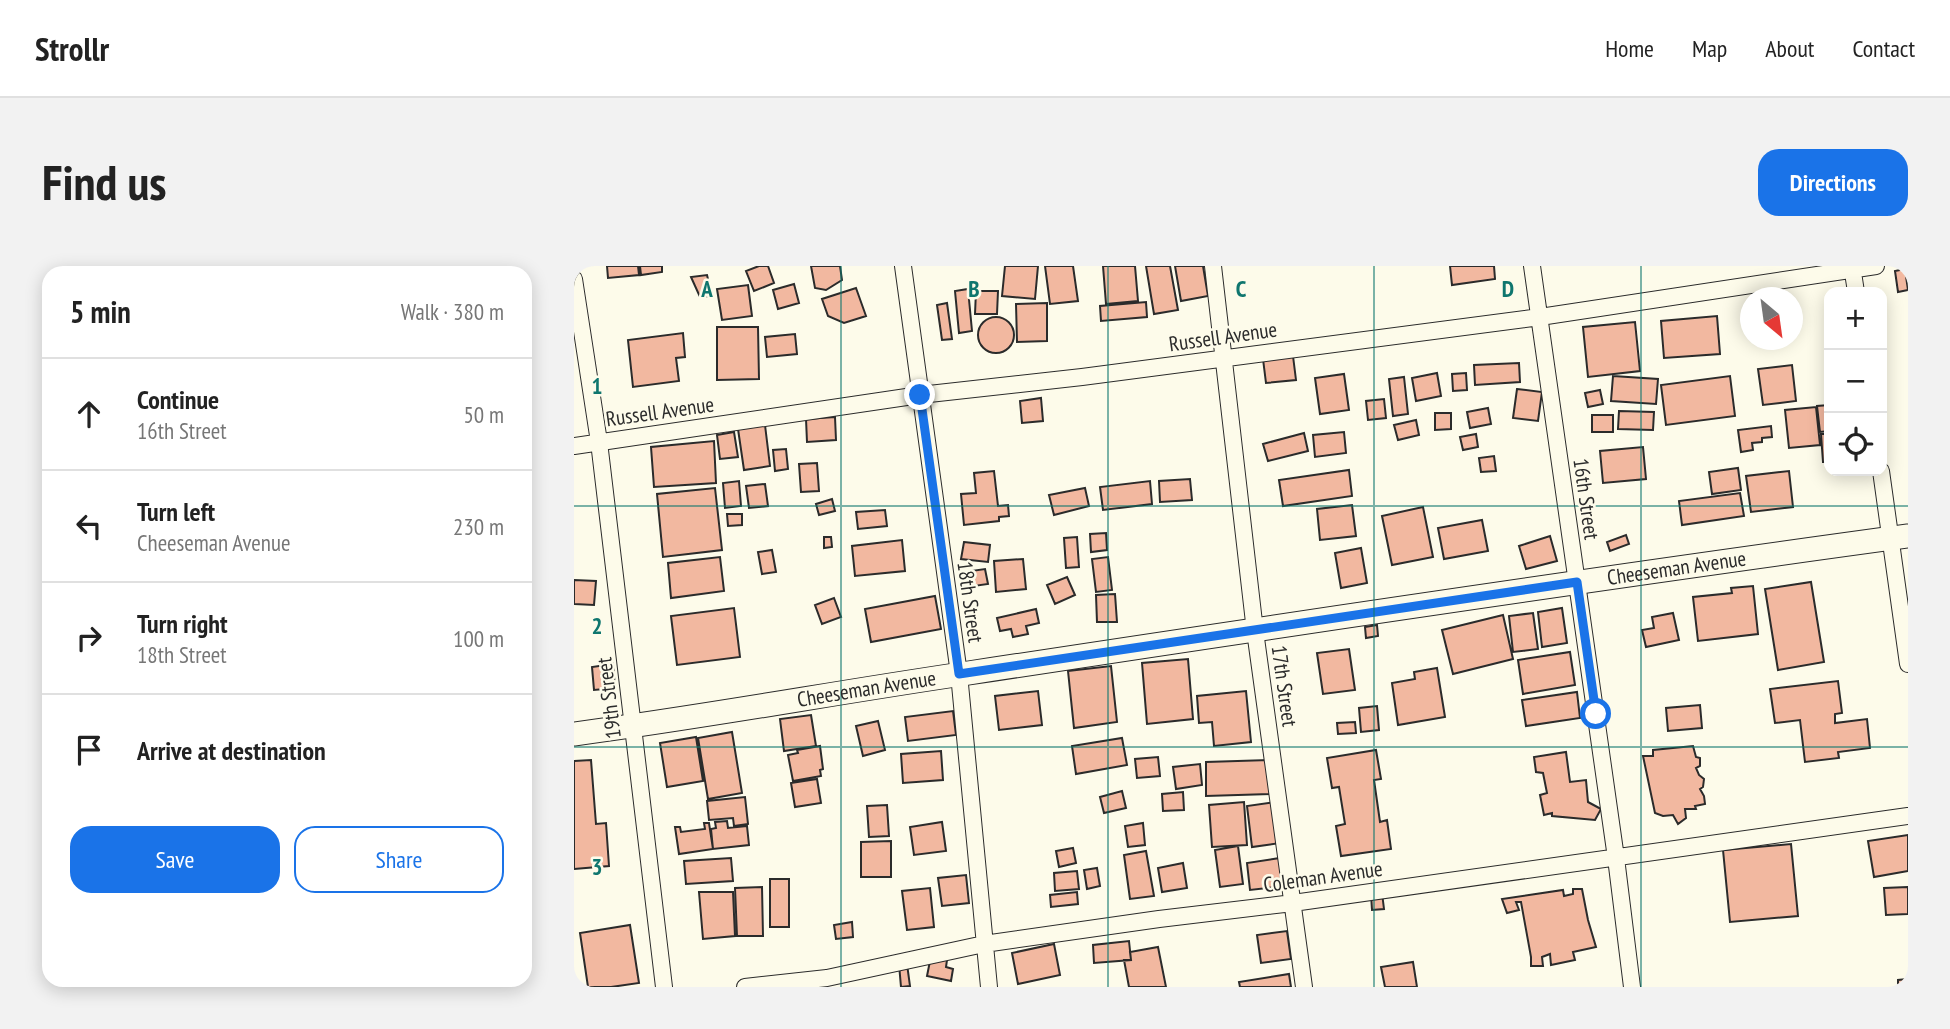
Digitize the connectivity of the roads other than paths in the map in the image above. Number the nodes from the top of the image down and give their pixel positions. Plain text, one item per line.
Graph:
1 (903, 266) edge
2 (1213, 266) edge
3 (1532, 266) edge
4 (1876, 266) edge
5 (1853, 268) edge
6 (574, 279) edge
7 (1855, 287) edge
8 (1539, 317) junction
9 (1224, 358) junction
10 (920, 395) junction
11 (599, 442) junction
12 (574, 446) edge
13 (1882, 476) edge
14 (1899, 537) edge
15 (1577, 582) junction
16 (1255, 631) junction
17 (1908, 664) edge
18 (959, 674) junction
19 (634, 726) junction
20 (574, 734) edge
21 (1908, 816) edge
22 (1616, 858) junction
23 (1293, 903) junction
24 (984, 944) junction
25 (664, 987) edge
26 (745, 987) edge
27 (989, 987) edge
28 (1304, 987) edge
29 (1632, 987) edge

1 - 10 street, 18th Street
2 - 9 street, 17th Street
3 - 8 street, 16th Street
4 - 5 street, Russell Avenue
5 - 7 street
5 - 8 street, Russell Avenue
6 - 11 street, 19th Street
8 - 9 street, Russell Avenue
8 - 15 street, 16th Street
9 - 10 street, Russell Avenue
9 - 16 street, 17th Street
10 - 11 street, Russell Avenue
10 - 18 street, 18th Street
11 - 12 street, Russell Avenue
11 - 19 street, 19th Street
13 - 14 street
14 - 15 street, Cheeseman Avenue
14 - 17 street
15 - 16 street, Cheeseman Avenue
15 - 22 street, 16th Street
16 - 18 street, Cheeseman Avenue
16 - 23 street, 17th Street
18 - 19 street, Cheeseman Avenue
18 - 24 street, 18th Street
19 - 20 street, Cheeseman Avenue
19 - 25 street, 19th Street
21 - 22 street, Coleman Avenue
22 - 23 street, Coleman Avenue
22 - 29 street, 16th Street
23 - 24 street, Coleman Avenue
23 - 28 street, 17th Street
24 - 26 street, Coleman Avenue
24 - 27 street, 18th Street

